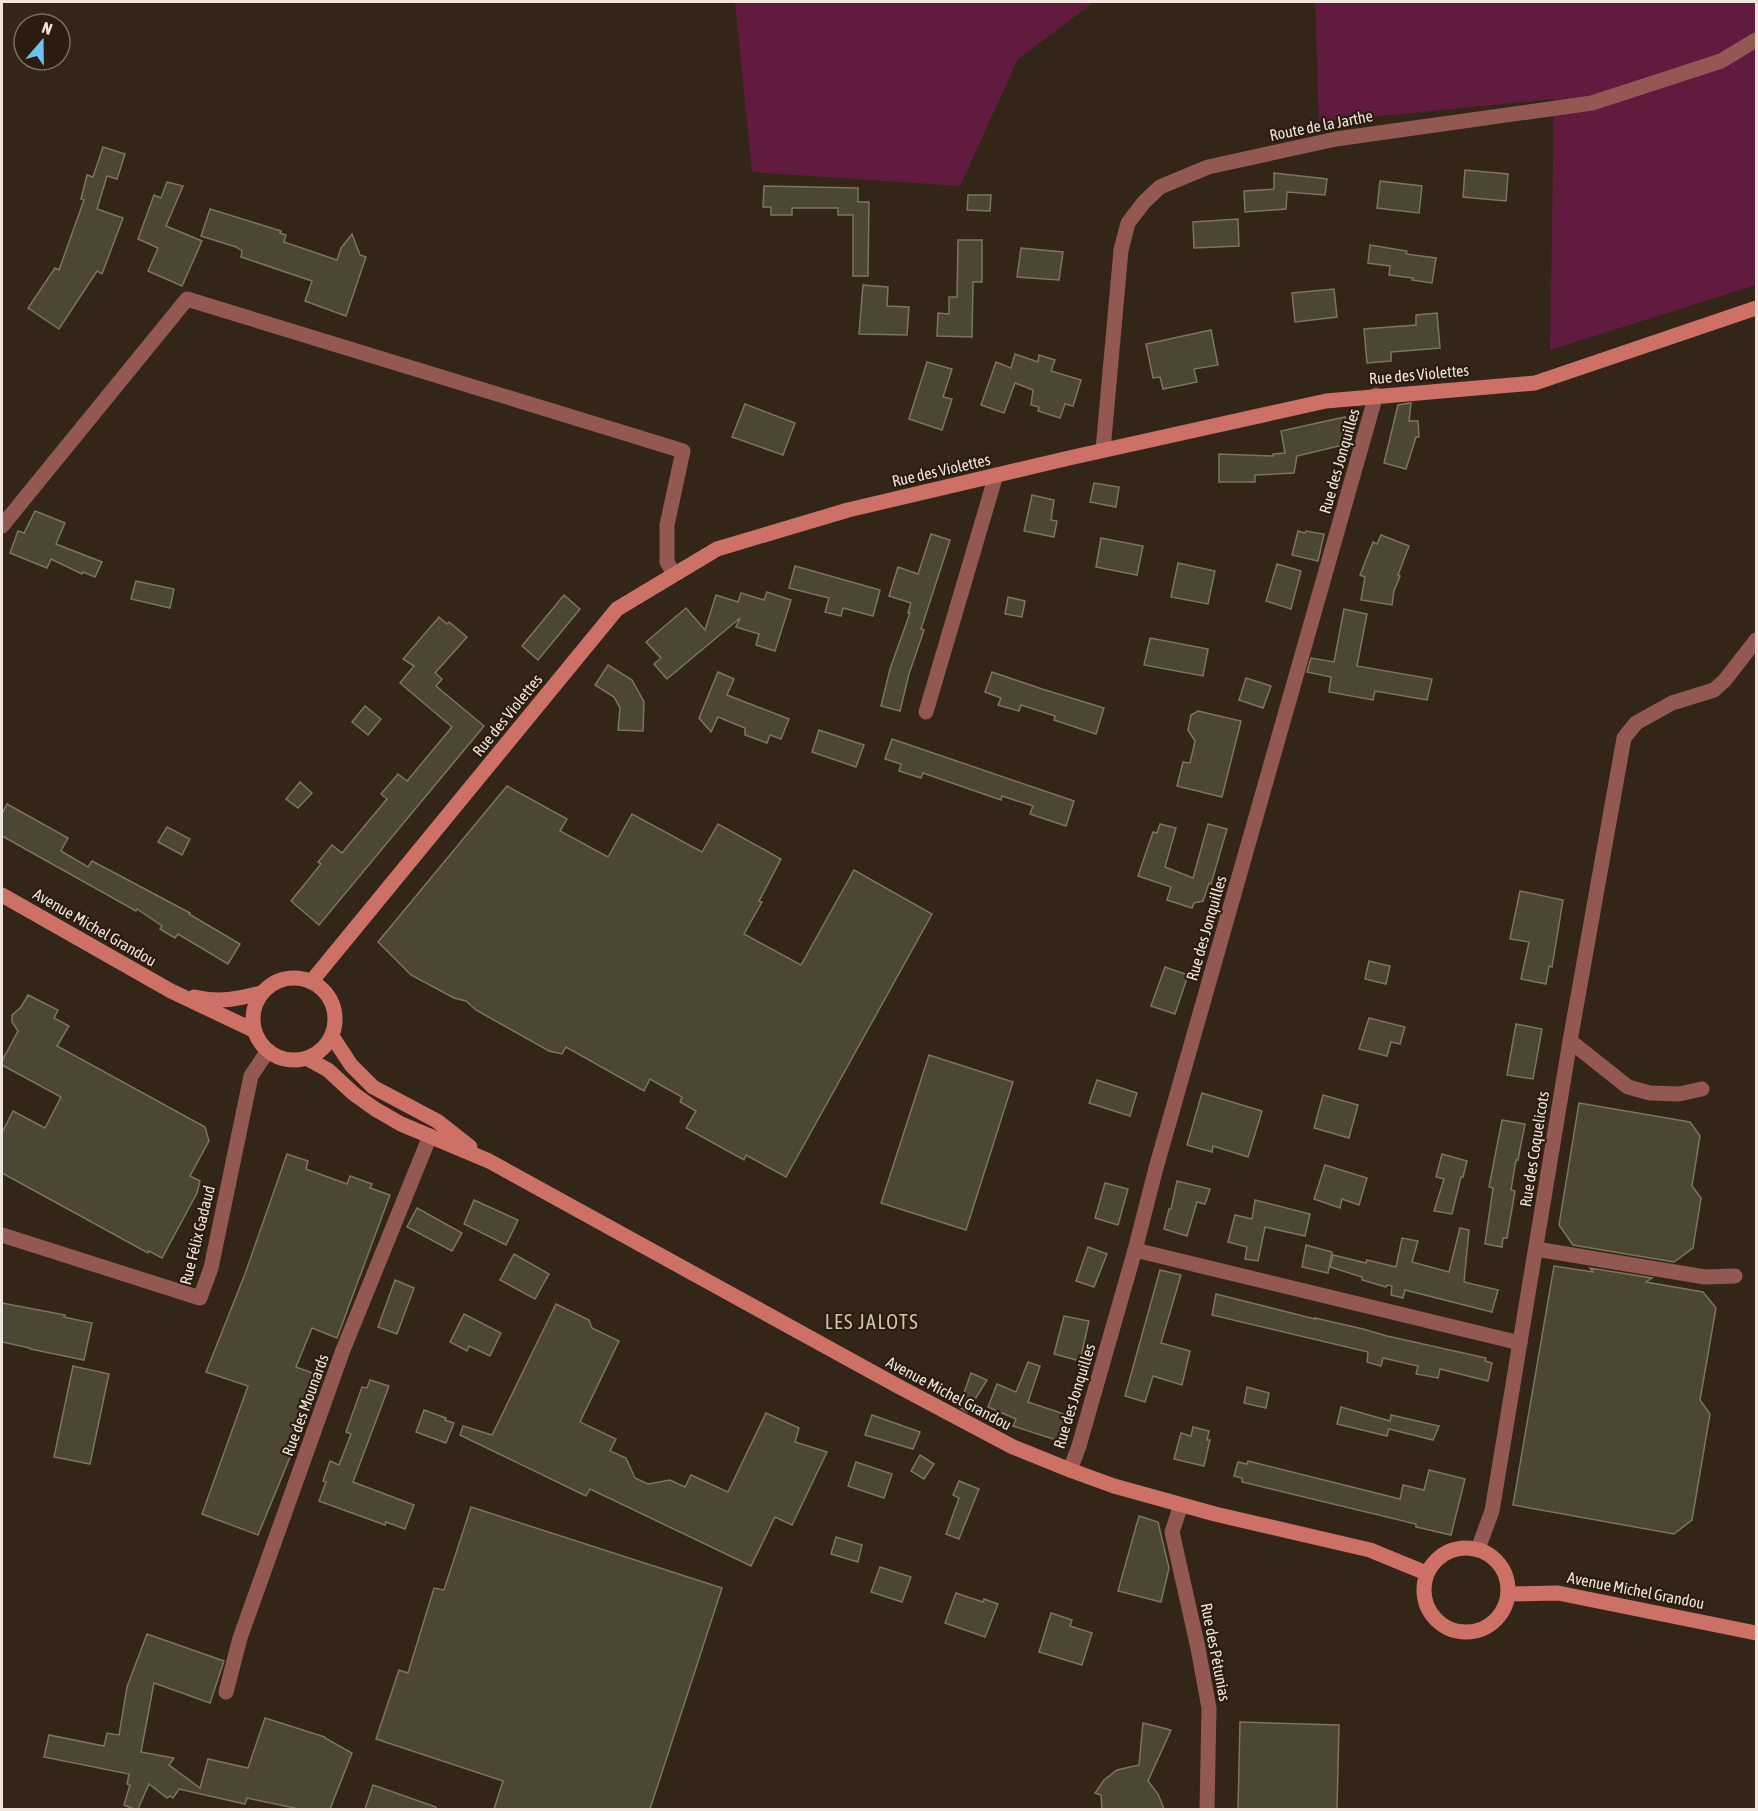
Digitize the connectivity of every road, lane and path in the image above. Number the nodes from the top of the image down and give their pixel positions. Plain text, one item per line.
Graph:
1 (1756, 40) edge
2 (1756, 308) edge
3 (1376, 395) junction
4 (1103, 450) junction
5 (996, 475) junction
6 (2, 526) edge
7 (674, 574) junction
8 (1756, 640) edge
9 (926, 712) dead end
10 (2, 895) edge
11 (312, 982) junction
12 (171, 991) junction
13 (261, 993) junction
14 (253, 1030) junction
15 (332, 1036) junction
16 (1570, 1041) junction
17 (267, 1052) junction
18 (308, 1059) junction
19 (1702, 1089) dead end
20 (430, 1136) junction
21 (489, 1161) junction
22 (2, 1235) edge
23 (1536, 1249) junction
24 (1135, 1250) junction
25 (1735, 1276) dead end
26 (1520, 1343) junction
27 (1070, 1470) junction
28 (1181, 1505) junction
29 (1478, 1550) junction
30 (1426, 1573) junction
31 (1508, 1594) junction
32 (1756, 1633) edge
33 (226, 1692) dead end
34 (1207, 1809) edge

1 - 4 street, Route de la Jarthe
2 - 3 main road, Rue des Violettes
3 - 4 main road, Rue des Violettes
3 - 24 street, Rue des Jonquilles
4 - 5 main road, Rue des Violettes
5 - 7 main road, Rue des Violettes
5 - 9 street
6 - 7 street
7 - 11 main road, Rue des Violettes
8 - 16 street, Rue des Coquelicots
10 - 12 main road, Avenue Michel Grandou
11 - 13 main road
11 - 15 main road
12 - 13 main road, Avenue Michel Grandou
12 - 14 main road, Avenue Michel Grandou
13 - 14 main road
14 - 17 main road
15 - 18 main road
15 - 21 main road, Avenue Michel Grandou
16 - 19 street
16 - 23 street, Rue des Coquelicots
17 - 18 main road
17 - 22 street, Rue Félix Gadaud
18 - 20 main road, Avenue Michel Grandou
20 - 21 main road, Avenue Michel Grandou
20 - 33 street, Rue des Mounards
21 - 27 main road, Avenue Michel Grandou
23 - 25 street
23 - 26 street, Rue des Coquelicots
24 - 26 street
24 - 27 street, Rue des Jonquilles
26 - 29 street, Rue des Coquelicots
27 - 28 main road, Avenue Michel Grandou
28 - 30 main road, Avenue Michel Grandou
28 - 34 street, Rue des Pétunias
29 - 30 main road
29 - 31 main road
30 - 31 main road
31 - 32 main road, Avenue Michel Grandou

